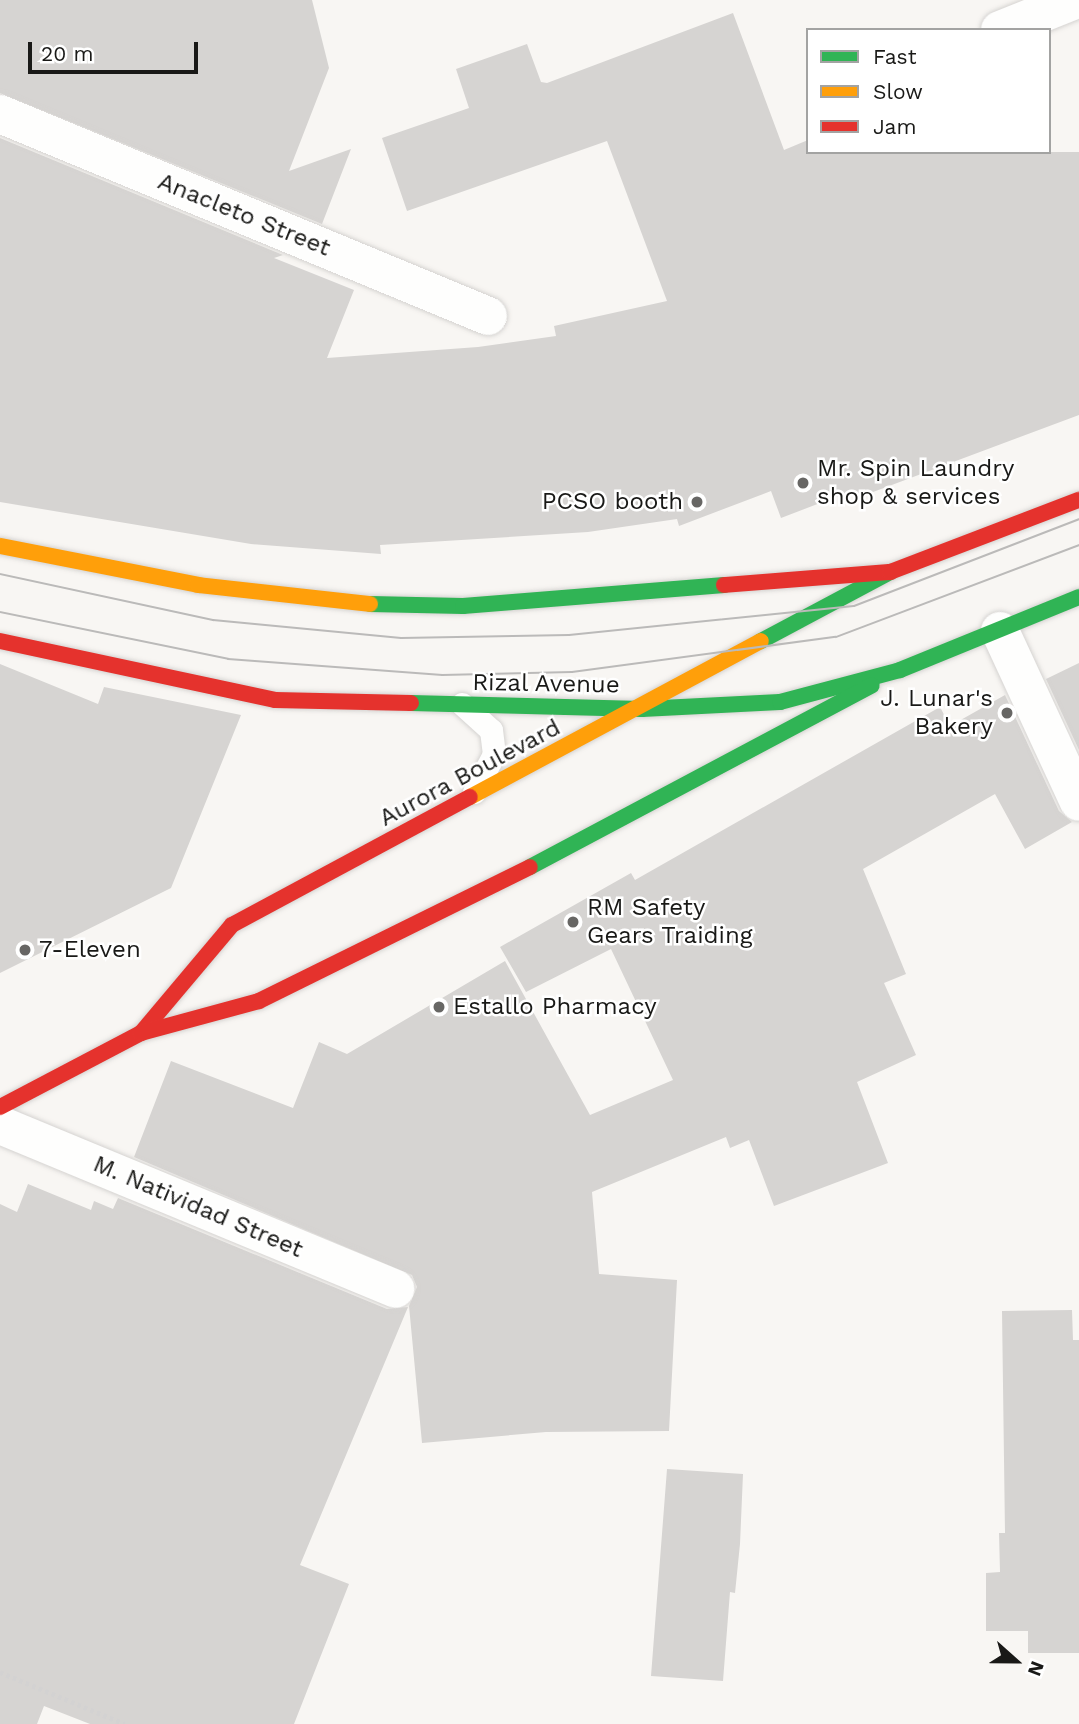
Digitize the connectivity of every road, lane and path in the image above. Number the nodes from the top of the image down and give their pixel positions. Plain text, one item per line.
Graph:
1 (1075, 0) edge
2 (1005, 28) edge
3 (0, 114) edge
4 (488, 316) dead end
5 (1079, 500) edge
6 (0, 546) edge
7 (890, 572) junction
8 (1079, 597) edge
9 (1000, 631) junction
10 (0, 641) edge
11 (900, 670) junction
12 (461, 705) junction
13 (642, 709) junction
14 (469, 800) junction
15 (1079, 802) edge
16 (141, 1032) junction
17 (0, 1107) edge
18 (0, 1125) edge
19 (396, 1289) dead end
20 (0, 1672) edge
21 (125, 1724) edge

1 - 2 street
3 - 4 street, Anacleto Street
5 - 7 main road
6 - 7 main road
7 - 13 main road, Aurora Boulevard
8 - 9 main road, Rizal Avenue
9 - 11 main road, Rizal Avenue
9 - 15 street
10 - 12 main road, Rizal Avenue
11 - 13 main road, Rizal Avenue
11 - 16 main road, Aurora Boulevard
12 - 13 main road, Rizal Avenue
12 - 14 lane
13 - 14 main road, Aurora Boulevard
14 - 16 main road, Aurora Boulevard
16 - 17 main road, Aurora Boulevard
18 - 19 street, M. Natividad Street
20 - 21 path

